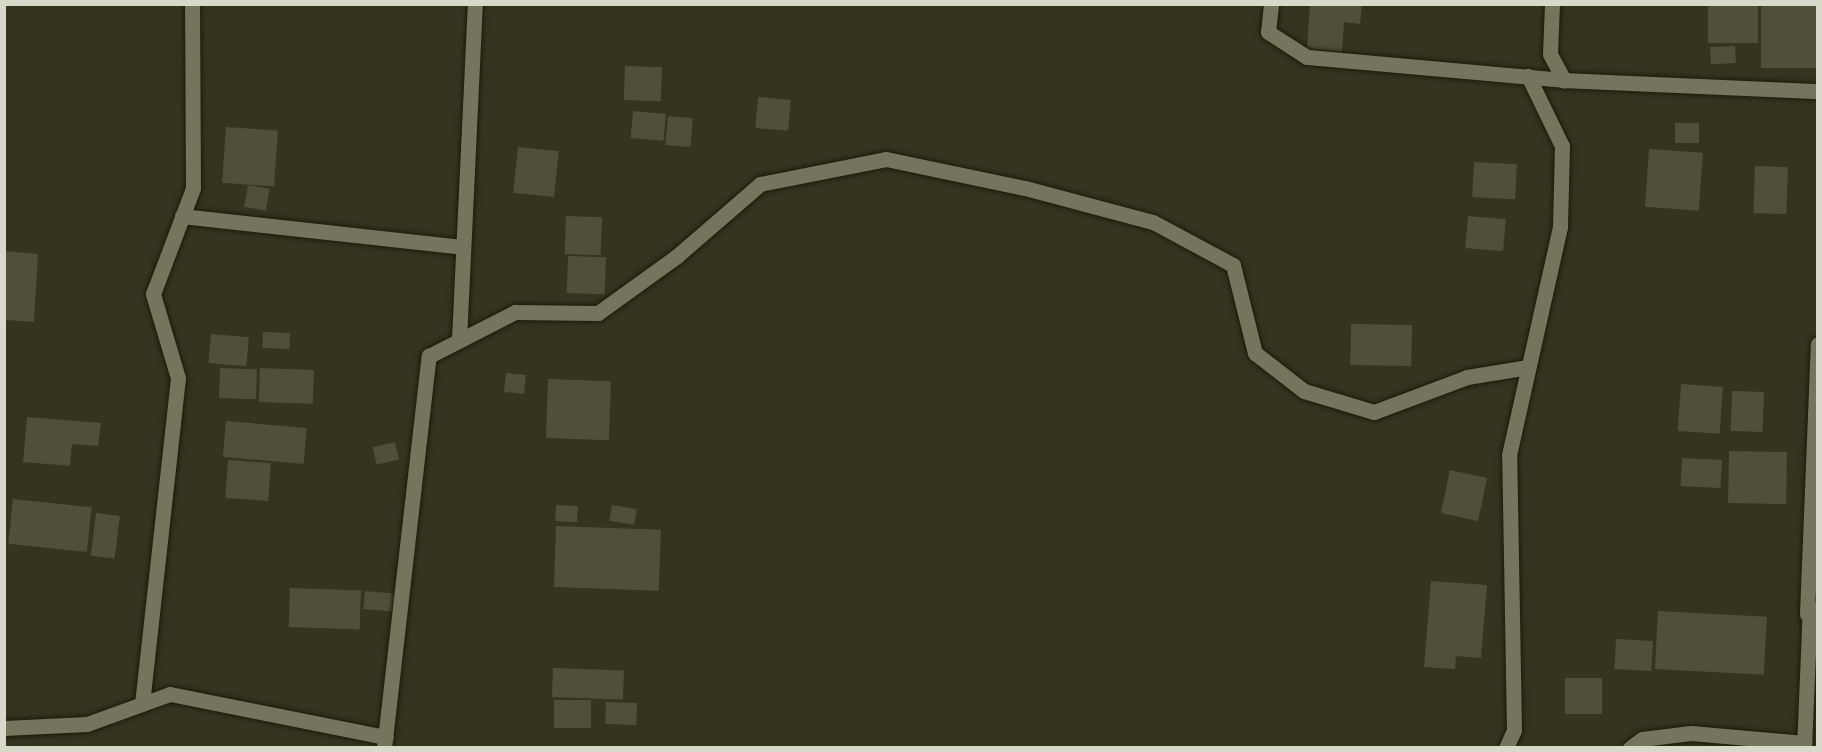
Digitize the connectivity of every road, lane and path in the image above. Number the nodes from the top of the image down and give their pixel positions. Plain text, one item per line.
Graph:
1 (192, 4) edge
2 (475, 4) edge
3 (1271, 4) edge
4 (1552, 4) edge
5 (1528, 76) junction
6 (1564, 80) junction
7 (1818, 91) edge
8 (182, 216) junction
9 (461, 247) junction
10 (459, 340) junction
11 (1818, 344) edge
12 (1528, 366) junction
13 (1818, 587) edge
14 (1808, 615) junction
15 (142, 704) junction
16 (4, 728) edge
17 (385, 742) edge
18 (1804, 746) edge
19 (1506, 747) edge
20 (1630, 747) edge

1 - 8 street
2 - 9 street
3 - 5 street
4 - 6 street
5 - 6 street
5 - 12 street
6 - 7 street
8 - 9 street
8 - 15 street
9 - 10 street
10 - 12 street
10 - 17 street
11 - 14 street
12 - 19 street
13 - 14 street
14 - 18 street
15 - 16 street
15 - 17 street
18 - 20 street

